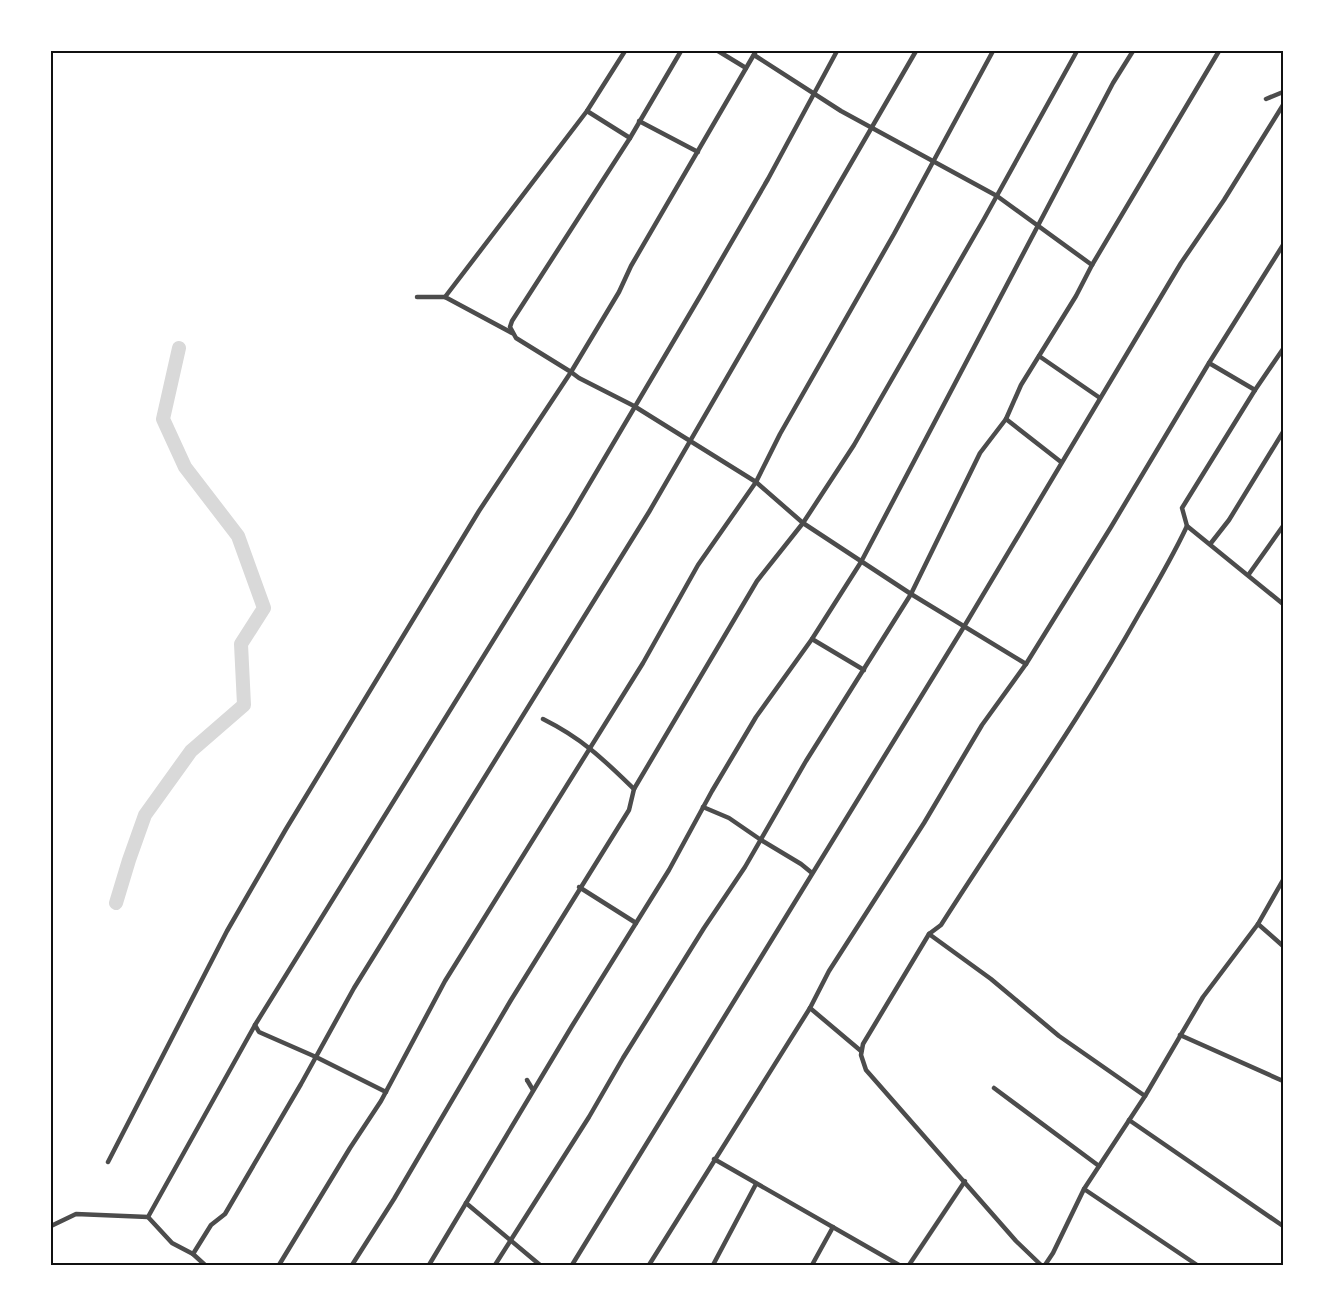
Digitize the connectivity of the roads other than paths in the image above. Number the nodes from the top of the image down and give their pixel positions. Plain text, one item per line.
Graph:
1 (625, 51) edge
2 (681, 51) edge
3 (718, 51) edge
4 (837, 51) edge
5 (916, 51) edge
6 (993, 51) edge
7 (1077, 51) edge
8 (1133, 51) edge
9 (1219, 51) edge
10 (755, 53) edge
11 (746, 68) junction
12 (1283, 92) edge
13 (813, 94) junction
14 (1266, 99) dead end
15 (1283, 105) edge
16 (587, 111) junction
17 (639, 121) junction
18 (871, 127) junction
19 (630, 138) junction
20 (698, 152) junction
21 (933, 161) junction
22 (997, 196) junction
23 (1038, 225) junction
24 (1283, 245) edge
25 (1092, 265) junction
26 (417, 297) dead end
27 (445, 297) junction
28 (512, 333) junction
29 (1283, 349) edge
30 (1039, 356) junction
31 (1209, 363) junction
32 (571, 372) junction
33 (1255, 390) junction
34 (1100, 398) junction
35 (634, 406) junction
36 (1006, 419) junction
37 (1283, 432) edge
38 (690, 439) junction
39 (1061, 462) junction
40 (756, 482) junction
41 (803, 523) junction
42 (1187, 525) junction
43 (1283, 526) edge
44 (1211, 543) junction
45 (861, 562) junction
46 (1249, 574) junction
47 (911, 594) junction
48 (1283, 604) edge
49 (964, 625) junction
50 (812, 639) junction
51 (1026, 664) junction
52 (864, 670) junction
53 (543, 719) dead end
54 (590, 747) junction
55 (634, 789) junction
56 (704, 807) junction
57 (761, 840) junction
58 (812, 873) junction
59 (1283, 880) edge
60 (579, 887) junction
61 (636, 923) junction
62 (1258, 924) junction
63 (929, 934) junction
64 (1283, 946) edge
65 (810, 1008) junction
66 (255, 1025) junction
67 (1180, 1035) junction
68 (861, 1051) junction
69 (316, 1057) junction
70 (527, 1080) dead end
71 (1283, 1081) edge
72 (994, 1088) dead end
73 (533, 1090) junction
74 (386, 1092) junction
75 (1144, 1096) junction
76 (1129, 1120) junction
77 (714, 1159) junction
78 (108, 1162) dead end
79 (1099, 1166) junction
80 (965, 1181) junction
81 (756, 1184) junction
82 (1084, 1189) junction
83 (466, 1203) junction
84 (148, 1217) junction
85 (51, 1226) edge
86 (833, 1227) junction
87 (1283, 1227) edge
88 (511, 1239) junction
89 (193, 1254) junction
90 (206, 1265) edge
91 (279, 1265) edge
92 (352, 1265) edge
93 (429, 1265) edge
94 (495, 1265) edge
95 (540, 1265) edge
96 (573, 1265) edge
97 (649, 1265) edge
98 (713, 1265) edge
99 (812, 1265) edge
100 (899, 1265) edge
101 (909, 1265) edge
102 (1043, 1265) edge
103 (1197, 1265) edge

1 - 16 street
2 - 17 street
3 - 11 street
4 - 13 street
5 - 18 street
6 - 21 street
7 - 22 street
8 - 23 street
9 - 25 street
10 - 11 street
10 - 13 street
11 - 20 street
12 - 14 street
13 - 18 street
13 - 35 street
15 - 34 street
16 - 19 street
16 - 27 street
17 - 19 street
17 - 20 street
18 - 21 street
18 - 38 street
19 - 28 street
20 - 32 street
21 - 22 street
21 - 40 street
22 - 23 street
22 - 41 street
23 - 25 street
23 - 45 street
24 - 31 street
25 - 30 street
26 - 27 street
27 - 28 street
28 - 32 street
29 - 33 street
30 - 34 street
30 - 36 street
31 - 33 street
31 - 51 street
32 - 35 street
32 - 78 street
33 - 42 street
34 - 39 street
35 - 38 street
35 - 66 street
36 - 39 street
36 - 47 street
37 - 44 street
38 - 40 street
38 - 69 street
39 - 49 street
40 - 41 street
40 - 54 street
41 - 45 street
41 - 55 street
42 - 44 street
42 - 63 street
43 - 46 street
44 - 46 street
45 - 47 street
45 - 50 street
46 - 48 street
47 - 49 street
47 - 52 street
49 - 51 street
49 - 58 street
50 - 52 street
50 - 56 street
51 - 65 street
52 - 57 street
53 - 54 street
54 - 55 street
54 - 74 street
55 - 60 street
56 - 57 street
56 - 61 street
57 - 58 street
57 - 88 street
58 - 96 street
59 - 62 street
60 - 61 street
60 - 92 street
61 - 73 street
62 - 64 street
62 - 67 street
63 - 68 street
63 - 75 street
65 - 68 street
65 - 77 street
66 - 69 street
66 - 84 street
67 - 71 street
67 - 75 street
68 - 80 street
69 - 74 street
69 - 89 street
70 - 73 street
72 - 79 street
73 - 83 street
74 - 91 street
75 - 76 street
76 - 79 street
76 - 87 street
77 - 81 street
77 - 97 street
79 - 82 street
80 - 101 street
80 - 102 street
81 - 86 street
81 - 98 street
82 - 102 street
82 - 103 street
83 - 88 street
83 - 93 street
84 - 85 street
84 - 89 street
86 - 99 street
86 - 100 street
88 - 94 street
88 - 95 street
89 - 90 street

